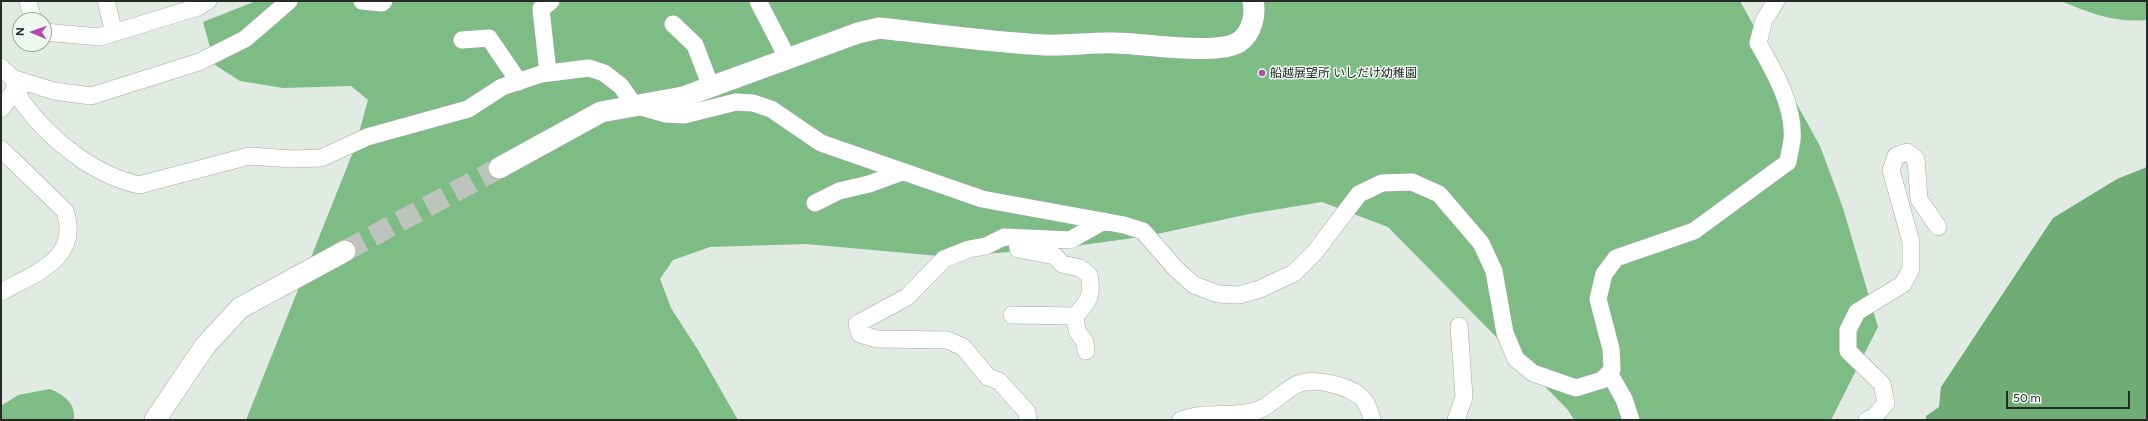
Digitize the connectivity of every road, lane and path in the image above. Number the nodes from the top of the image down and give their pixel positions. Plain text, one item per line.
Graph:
1 (28, 1) edge
2 (106, 1) edge
3 (208, 1) edge
4 (362, 1) edge
5 (384, 1) edge
6 (551, 1) edge
7 (758, 1) edge
8 (1253, 1) edge
9 (1776, 1) edge
10 (286, 2) edge
11 (184, 6) edge
12 (30, 12) edge
13 (673, 24) dead end
14 (114, 32) junction
15 (52, 34) edge
16 (462, 40) dead end
17 (788, 59) junction
18 (548, 73) junction
19 (10, 78) edge
20 (519, 82) junction
21 (711, 87) junction
22 (634, 105) junction
23 (1, 109) edge
24 (1, 149) edge
25 (499, 168) tunnel mouth
26 (902, 172) junction
27 (815, 203) dead end
28 (1104, 221) junction
29 (1938, 227) dead end
30 (1018, 238) junction
31 (345, 251) tunnel mouth
32 (1, 292) edge
33 (1012, 314) dead end
34 (1075, 316) junction
35 (1459, 326) dead end
36 (1086, 351) dead end
37 (1609, 373) junction
38 (155, 420) edge
39 (1028, 420) edge
40 (1181, 420) edge
41 (1372, 420) edge
42 (1456, 420) edge
43 (1631, 420) edge
44 (1867, 420) edge

1 - 12 street
2 - 14 street
3 - 11 street
4 - 5 street
6 - 18 street
7 - 17 street
8 - 17 street
9 - 37 street
10 - 19 street
11 - 14 street
13 - 21 street
14 - 15 street
16 - 20 street
17 - 21 street
18 - 20 street
18 - 22 street
19 - 20 street
19 - 23 street
21 - 22 street
22 - 25 street
22 - 26 street
24 - 32 street
26 - 27 street
26 - 28 street
28 - 30 street
28 - 37 street
29 - 44 street
30 - 34 street
30 - 39 street
31 - 38 street
33 - 34 street
34 - 36 street
35 - 42 street
37 - 43 street
40 - 41 street

